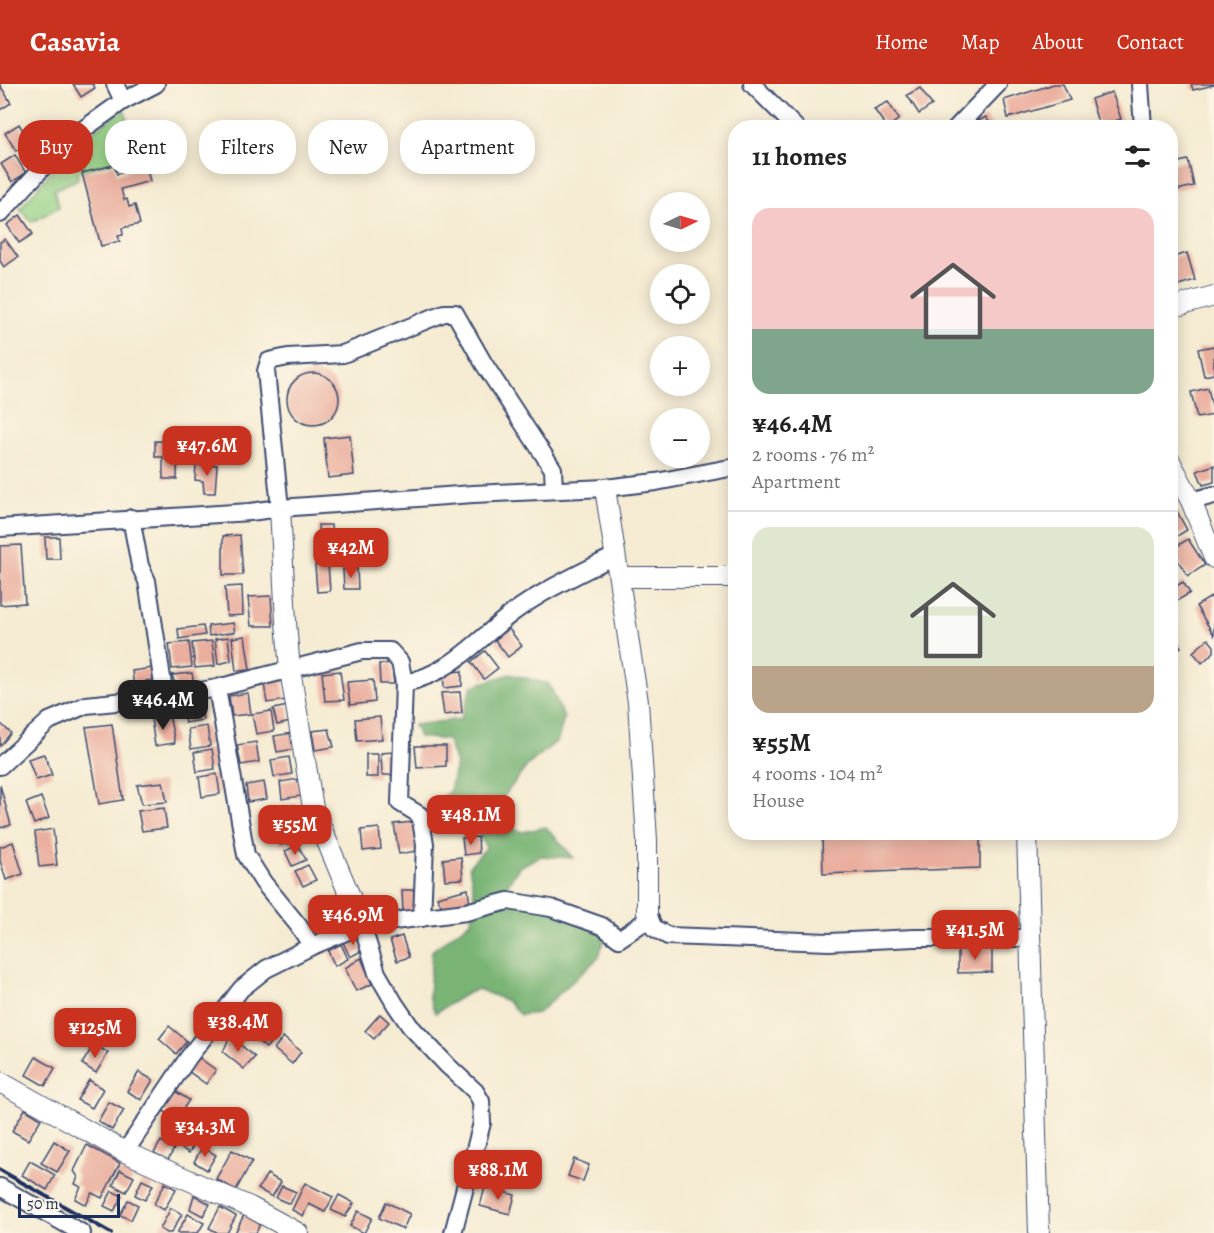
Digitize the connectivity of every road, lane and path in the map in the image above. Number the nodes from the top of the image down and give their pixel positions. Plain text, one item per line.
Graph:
1 (115, 84) edge
2 (156, 84) edge
3 (998, 84) edge
4 (1140, 84) edge
5 (761, 87) edge
6 (123, 101) junction
7 (789, 120) edge
8 (964, 120) edge
9 (1142, 120) edge
10 (2, 206) edge
11 (1214, 296) edge
12 (1178, 306) edge
13 (728, 468) edge
14 (1178, 476) edge
15 (605, 488) junction
16 (554, 490) junction
17 (1214, 495) edge
18 (1191, 501) junction
19 (280, 507) junction
20 (131, 519) junction
21 (0, 528) edge
22 (616, 555) junction
23 (1214, 558) edge
24 (619, 577) junction
25 (728, 577) edge
26 (290, 670) junction
27 (404, 683) junction
28 (217, 688) junction
29 (165, 697) junction
30 (0, 766) edge
31 (1027, 840) edge
32 (649, 916) junction
33 (422, 918) junction
34 (363, 925) junction
35 (1029, 938) junction
36 (312, 946) junction
37 (0, 1082) edge
38 (125, 1152) junction
39 (0, 1187) edge
40 (82, 1233) edge
41 (298, 1233) edge
42 (453, 1233) edge
43 (1039, 1233) edge

1 - 6 street
2 - 6 street
3 - 8 street
4 - 9 street
5 - 7 street
6 - 10 street
11 - 12 street
13 - 15 street
14 - 18 street
15 - 16 street
15 - 22 street
16 - 19 street
16 - 19 street
17 - 18 street
18 - 23 street
19 - 20 street
19 - 26 street
20 - 21 street
20 - 29 street
22 - 24 street
22 - 27 street
24 - 25 street
24 - 32 street
26 - 27 street
26 - 28 street
26 - 34 street
27 - 33 street
28 - 29 street
28 - 36 street
29 - 30 street
31 - 35 street
32 - 33 street
32 - 35 street
33 - 34 street
34 - 36 street
34 - 42 street
35 - 43 street
36 - 38 street
37 - 38 street
38 - 41 street
39 - 40 street

